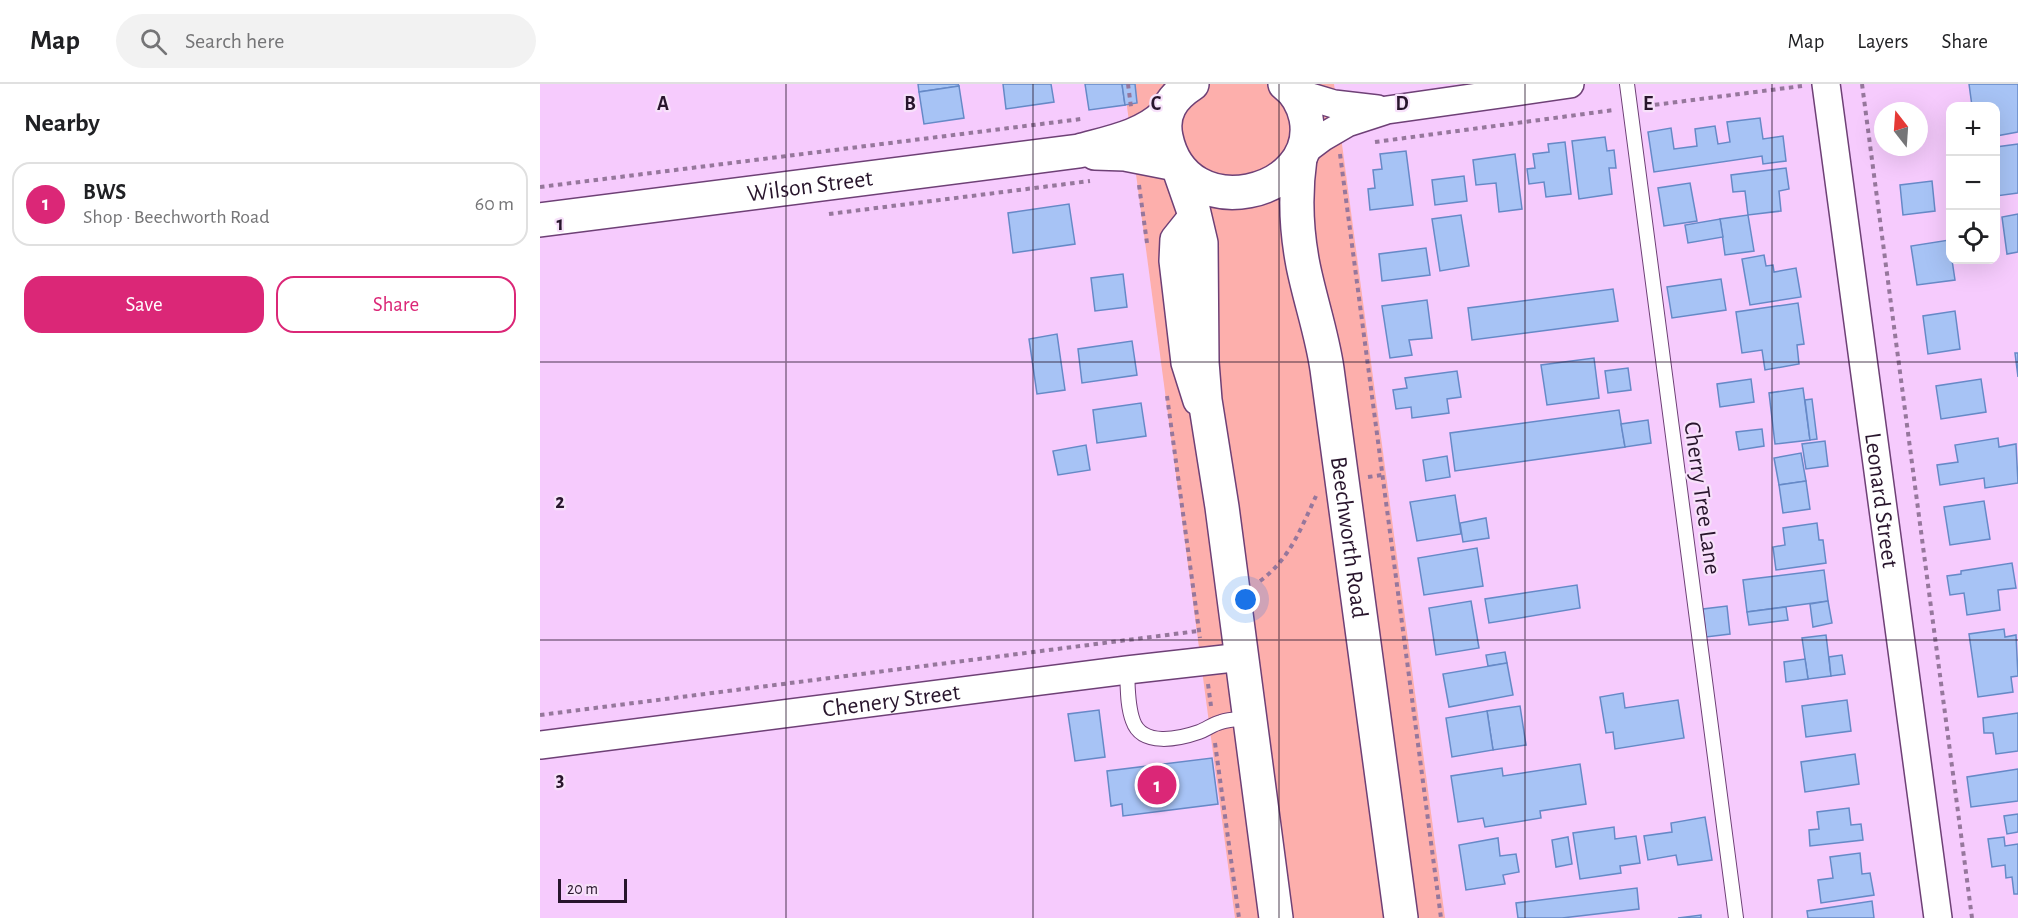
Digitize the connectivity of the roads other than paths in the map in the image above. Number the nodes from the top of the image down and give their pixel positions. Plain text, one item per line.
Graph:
1 (1192, 84) edge
2 (1570, 84) edge
3 (1626, 84) edge
4 (1819, 85) edge
5 (1290, 87) edge
6 (1168, 103) edge
7 (1387, 110) junction
8 (1132, 146) junction
9 (1302, 155) junction
10 (1178, 166) junction
11 (540, 220) edge
12 (1242, 657) junction
13 (1127, 670) junction
14 (1249, 718) junction
15 (540, 745) edge
16 (1276, 918) edge
17 (1401, 918) edge
18 (1736, 918) edge
19 (1938, 918) edge

1 - 6 main road, Wilson Street
2 - 7 street
3 - 18 lane, Cherry Tree Lane
4 - 19 street, Leonard Street
5 - 7 street
5 - 9 main road, Beechworth Road
6 - 8 main road, Wilson Street
6 - 10 main road
7 - 9 street
8 - 10 main road, Wilson Street
8 - 11 main road, Wilson Street
9 - 10 main road
9 - 17 main road, Beechworth Road
10 - 12 main road
12 - 13 street, Chenery Street
12 - 14 main road
13 - 14 lane
13 - 15 street, Chenery Street
14 - 16 main road

